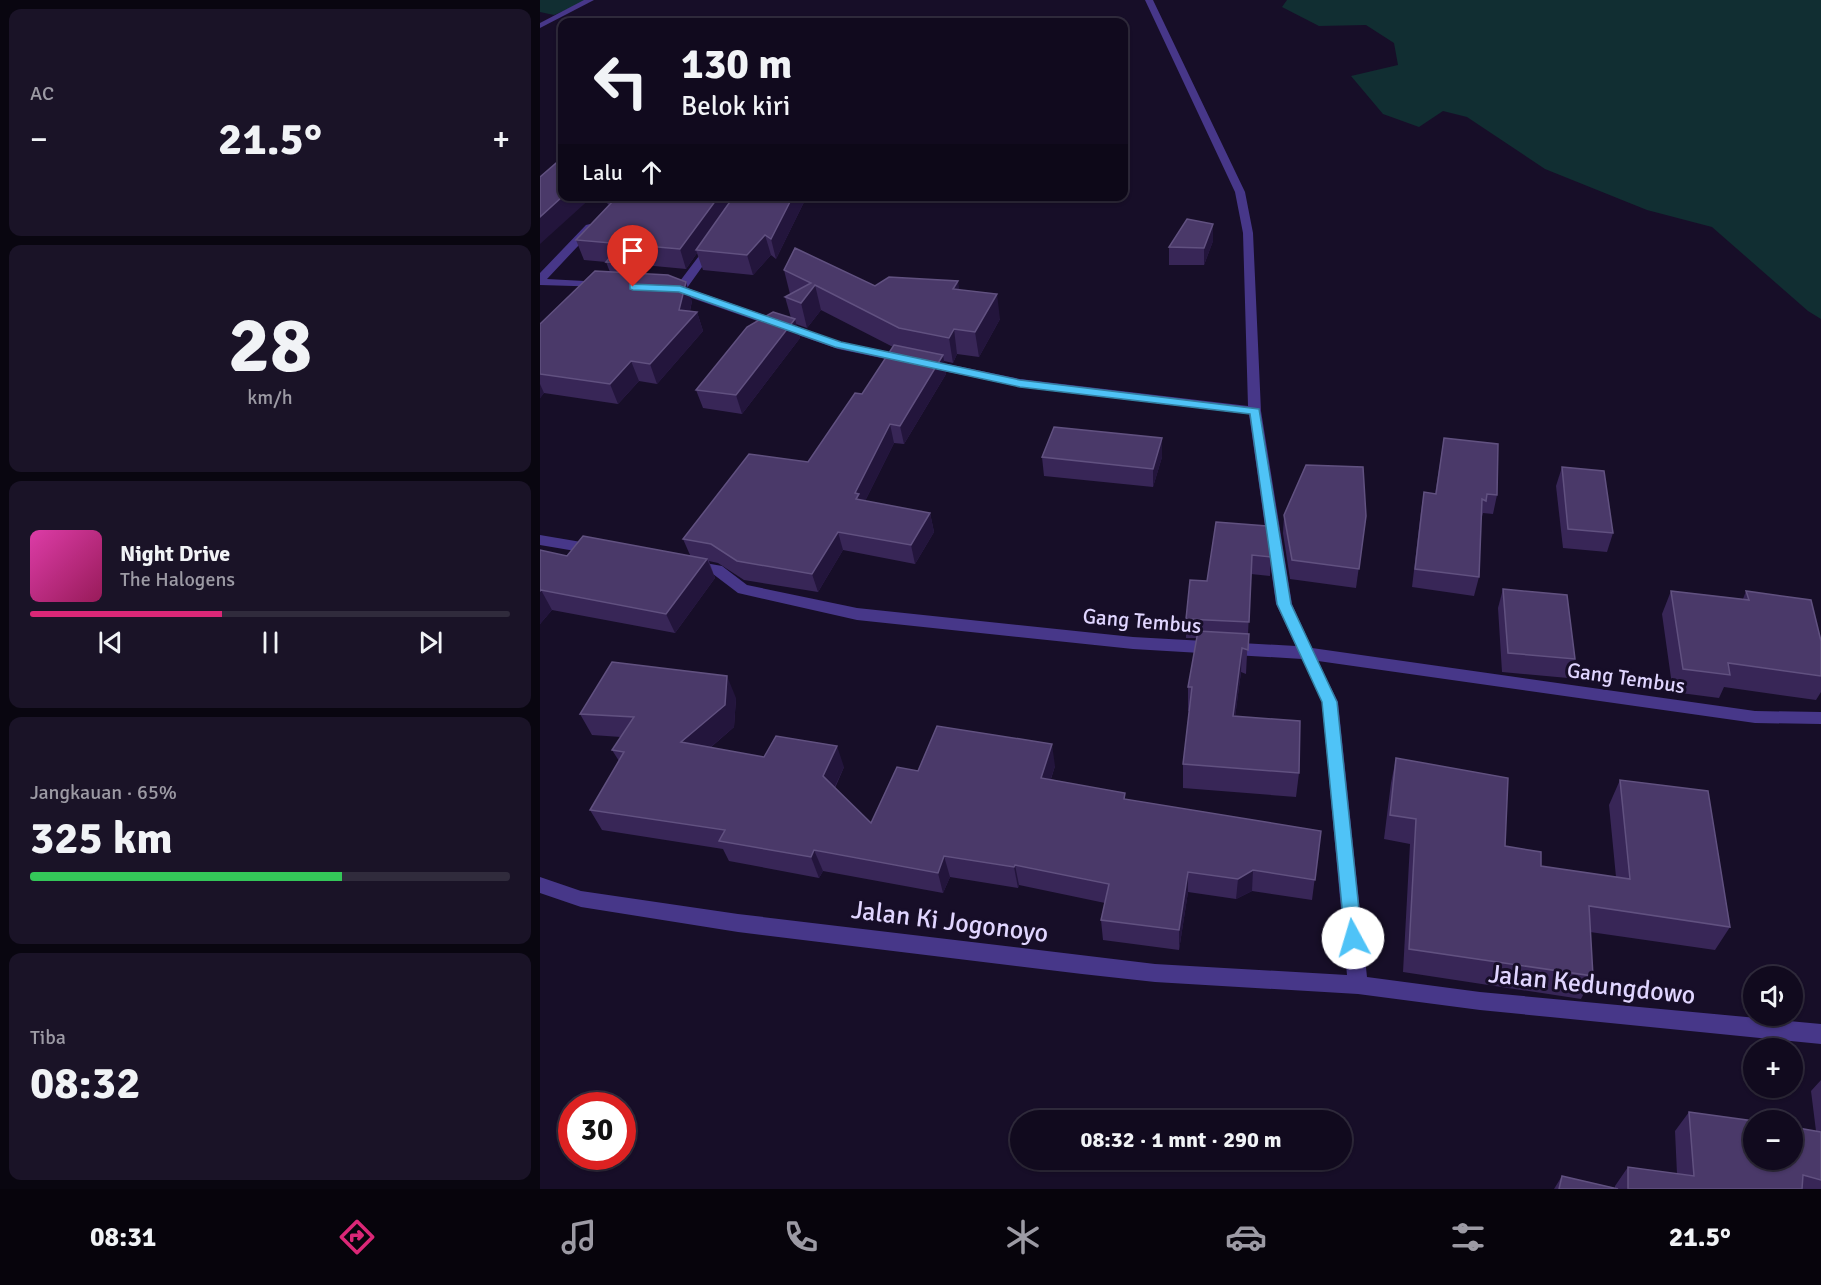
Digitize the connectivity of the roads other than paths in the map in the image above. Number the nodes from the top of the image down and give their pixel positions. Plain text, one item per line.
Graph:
1 (590, 0) edge
2 (1149, 0) edge
3 (540, 26) edge
4 (599, 218) edge
5 (717, 239) edge
6 (540, 281) edge
7 (610, 285) edge
8 (657, 288) edge
9 (680, 289) junction
10 (1255, 411) junction
11 (540, 540) edge
12 (611, 552) edge
13 (681, 564) edge
14 (1307, 654) junction
15 (1821, 718) edge
16 (540, 885) edge
17 (1358, 985) junction
18 (1821, 1034) edge

1 - 3 street
2 - 10 street
4 - 6 street
5 - 9 street
6 - 7 street
8 - 9 street
9 - 10 street
10 - 14 street
11 - 12 street
13 - 14 street, Gang Tembus
14 - 15 street, Gang Tembus
14 - 17 street
16 - 17 street, Jalan Ki Jogonoyo
17 - 18 street, Jalan Kedungdowo

